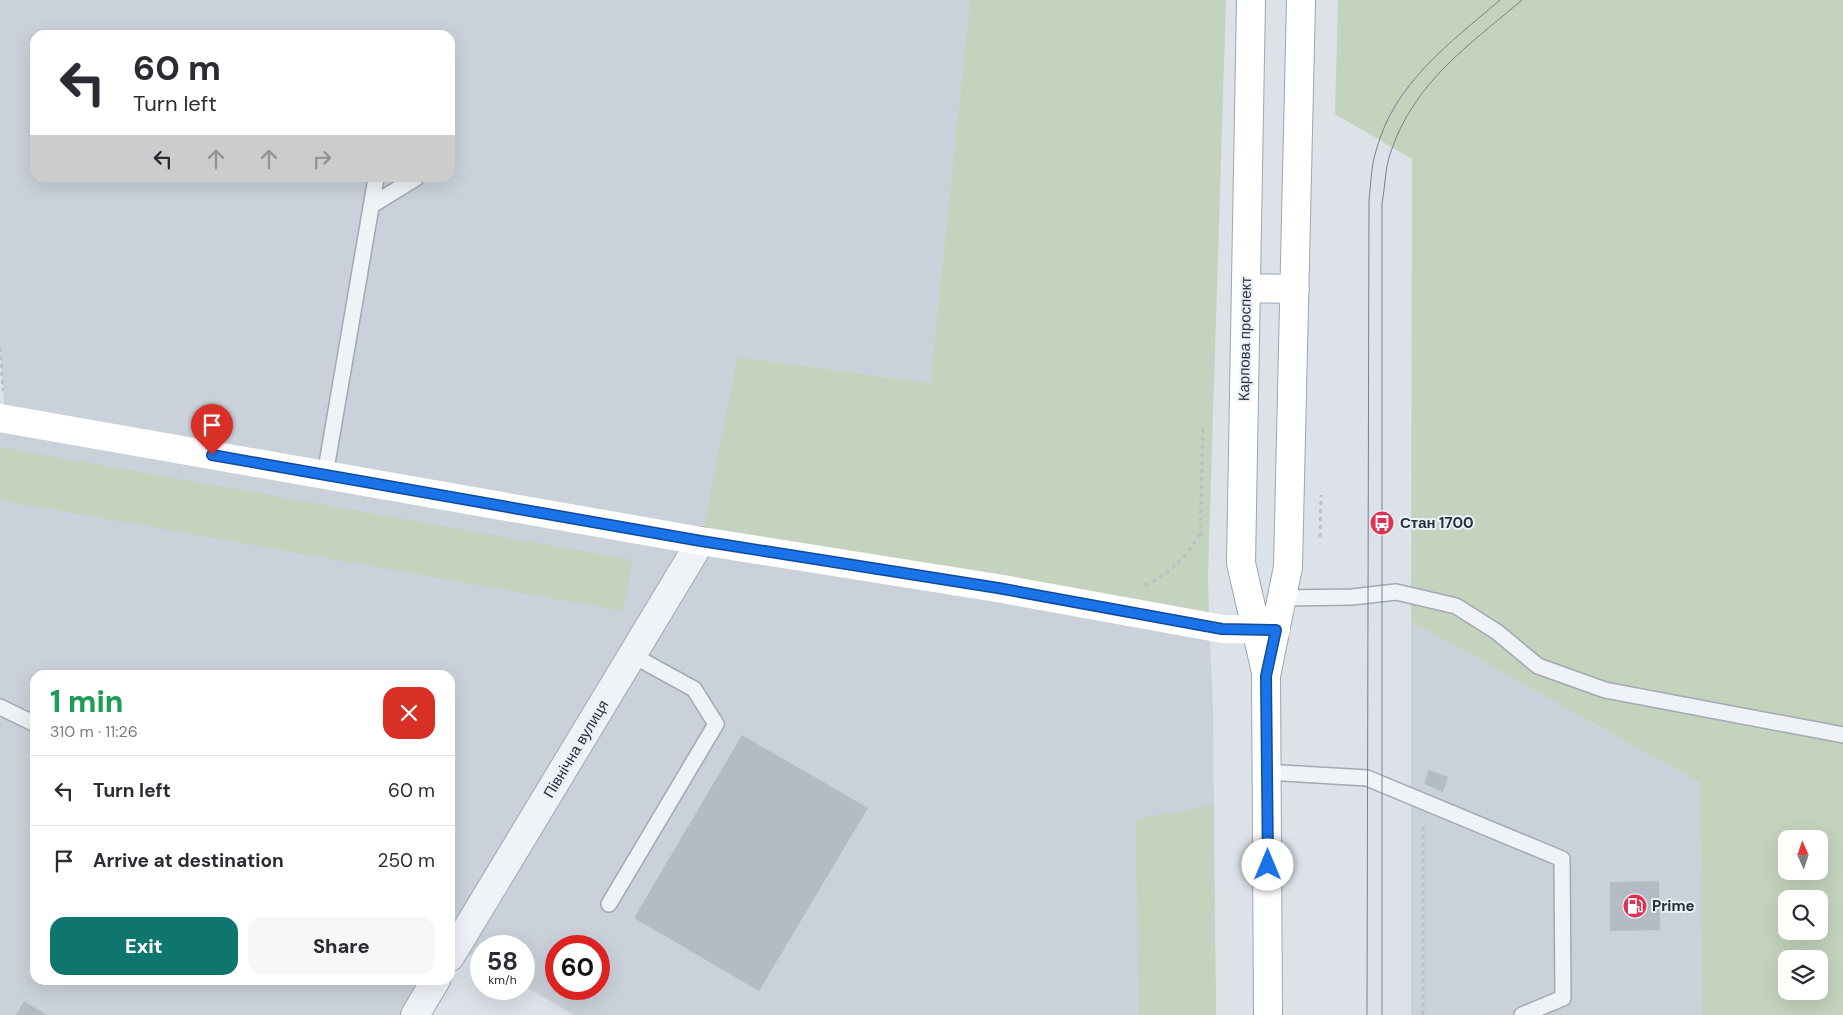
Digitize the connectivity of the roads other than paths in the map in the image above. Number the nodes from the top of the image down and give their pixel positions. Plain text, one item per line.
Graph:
1 (1251, 0) edge
2 (1301, 0) edge
3 (375, 182) edge
4 (409, 182) edge
5 (372, 205) junction
6 (1246, 288) junction
7 (1295, 289) junction
8 (2, 418) edge
9 (325, 475) junction
10 (701, 541) junction
11 (1282, 598) junction
12 (1266, 630) junction
13 (632, 655) junction
14 (0, 707) edge
15 (30, 722) edge
16 (1843, 735) edge
17 (1267, 772) junction
18 (610, 904) dead end
19 (455, 949) edge
20 (433, 985) edge
21 (415, 1015) edge
22 (1268, 1015) edge
23 (1522, 1015) edge

1 - 6 main road, Карпова проспект
2 - 7 main road, Карпова проспект
3 - 5 lane
4 - 5 lane
5 - 9 lane
6 - 7 main road
6 - 12 main road, Карпова проспект
7 - 11 main road, Карпова проспект
8 - 9 main road
9 - 10 main road
10 - 12 main road
10 - 13 street, Північна вулиця
11 - 12 main road, Карпова проспект
11 - 16 lane
12 - 17 main road, Карпова проспект
13 - 18 lane
13 - 19 street, Північна вулиця
14 - 15 lane
17 - 22 main road, Карпова проспект
17 - 23 lane
20 - 21 street

